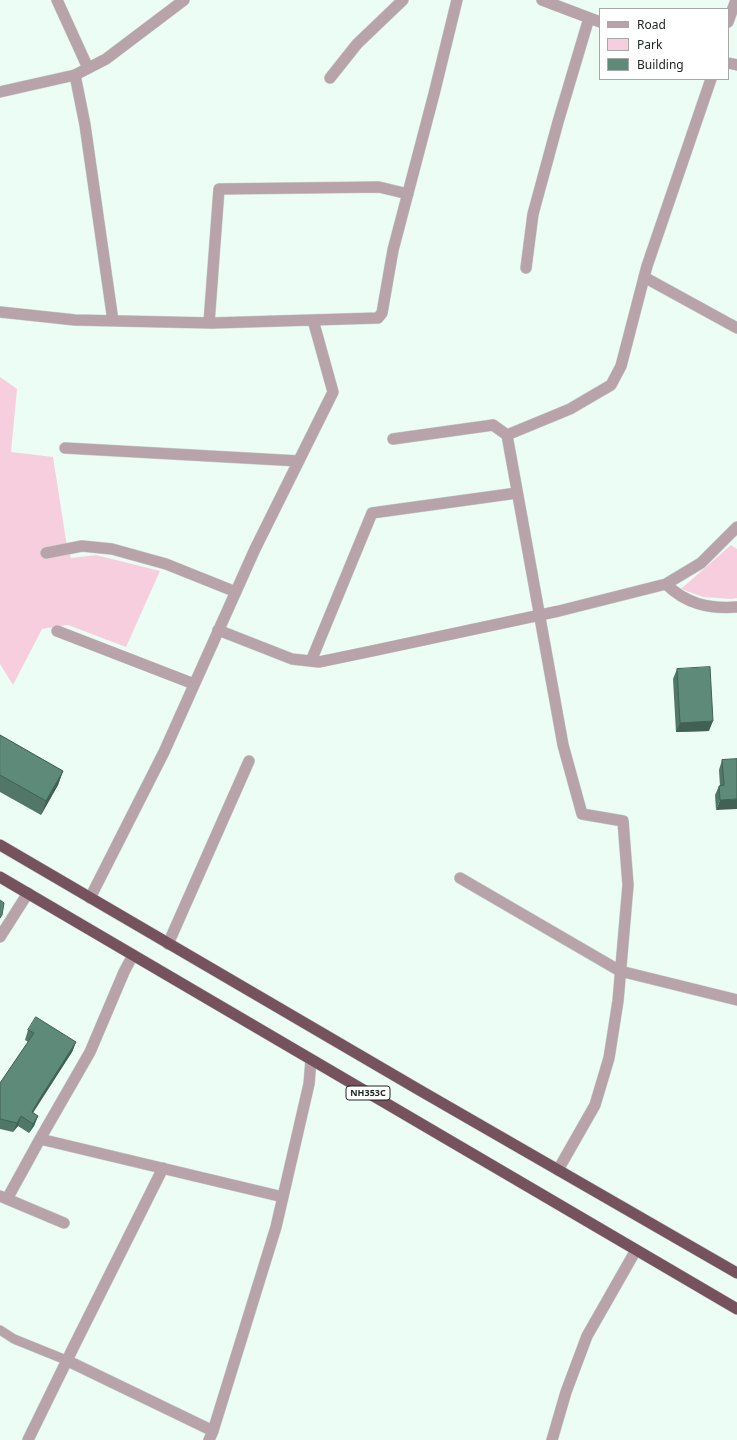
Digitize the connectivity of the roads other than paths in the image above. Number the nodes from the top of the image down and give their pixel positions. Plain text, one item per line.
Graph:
1 (57, 0) edge
2 (184, 0) edge
3 (403, 0) edge
4 (457, 0) edge
5 (542, 0) edge
6 (736, 0) edge
7 (589, 18) junction
8 (729, 19) edge
9 (599, 22) edge
10 (88, 68) junction
11 (75, 75) junction
12 (330, 78) dead end
13 (711, 80) edge
14 (0, 92) edge
15 (408, 194) junction
16 (526, 268) dead end
17 (644, 277) junction
18 (0, 312) edge
19 (313, 320) junction
20 (113, 321) junction
21 (209, 323) junction
22 (737, 328) edge
23 (507, 435) junction
24 (393, 439) dead end
25 (65, 448) dead end
26 (299, 461) junction
27 (517, 493) junction
28 (737, 527) edge
29 (733, 538) edge
30 (46, 553) dead end
31 (666, 584) junction
32 (236, 592) junction
33 (737, 608) edge
34 (539, 616) junction
35 (218, 630) junction
36 (57, 631) dead end
37 (311, 661) junction
38 (194, 684) junction
39 (249, 761) dead end
40 (0, 845) edge
41 (0, 877) edge
42 (460, 878) dead end
43 (28, 893) junction
44 (90, 898) junction
45 (0, 937) edge
46 (168, 944) junction
47 (133, 955) junction
48 (620, 971) junction
49 (737, 1000) edge
50 (311, 1060) junction
51 (40, 1139) junction
52 (162, 1168) junction
53 (558, 1170) junction
54 (4, 1197) edge
55 (283, 1197) junction
56 (64, 1224) dead end
57 (636, 1250) junction
58 (737, 1272) edge
59 (737, 1309) edge
60 (0, 1330) edge
61 (66, 1360) junction
62 (211, 1436) edge
63 (28, 1440) edge
64 (552, 1440) edge

1 - 10 street
2 - 10 street
3 - 12 street
4 - 15 street
5 - 7 street
6 - 8 street
7 - 9 street
7 - 16 street
10 - 11 street
11 - 14 street
11 - 20 street
13 - 17 street
15 - 19 street
15 - 21 street
17 - 22 street
17 - 23 street
18 - 20 street
19 - 21 street
19 - 26 street
20 - 21 street
23 - 24 street
23 - 27 street
25 - 26 street
26 - 32 street
27 - 34 street
27 - 37 street
28 - 29 street
29 - 31 street
30 - 32 street
31 - 33 street
31 - 34 street
32 - 35 street
34 - 37 street
34 - 48 street
35 - 37 street
35 - 38 street
36 - 38 street
38 - 44 street
39 - 46 street
40 - 44 highway, NH353C
41 - 43 highway, NH353C
42 - 48 street
43 - 45 street
43 - 47 highway, NH353C
44 - 46 highway, NH353C
46 - 53 highway, NH353C
47 - 50 highway, NH353C
47 - 51 street
48 - 49 street
48 - 53 street
50 - 55 street
50 - 57 highway, NH353C
51 - 52 street
51 - 54 street
52 - 55 street
52 - 61 street
53 - 58 highway, NH353C
54 - 56 street
55 - 62 street
57 - 59 highway, NH353C
57 - 64 street
60 - 61 lane
61 - 62 street
61 - 63 street

